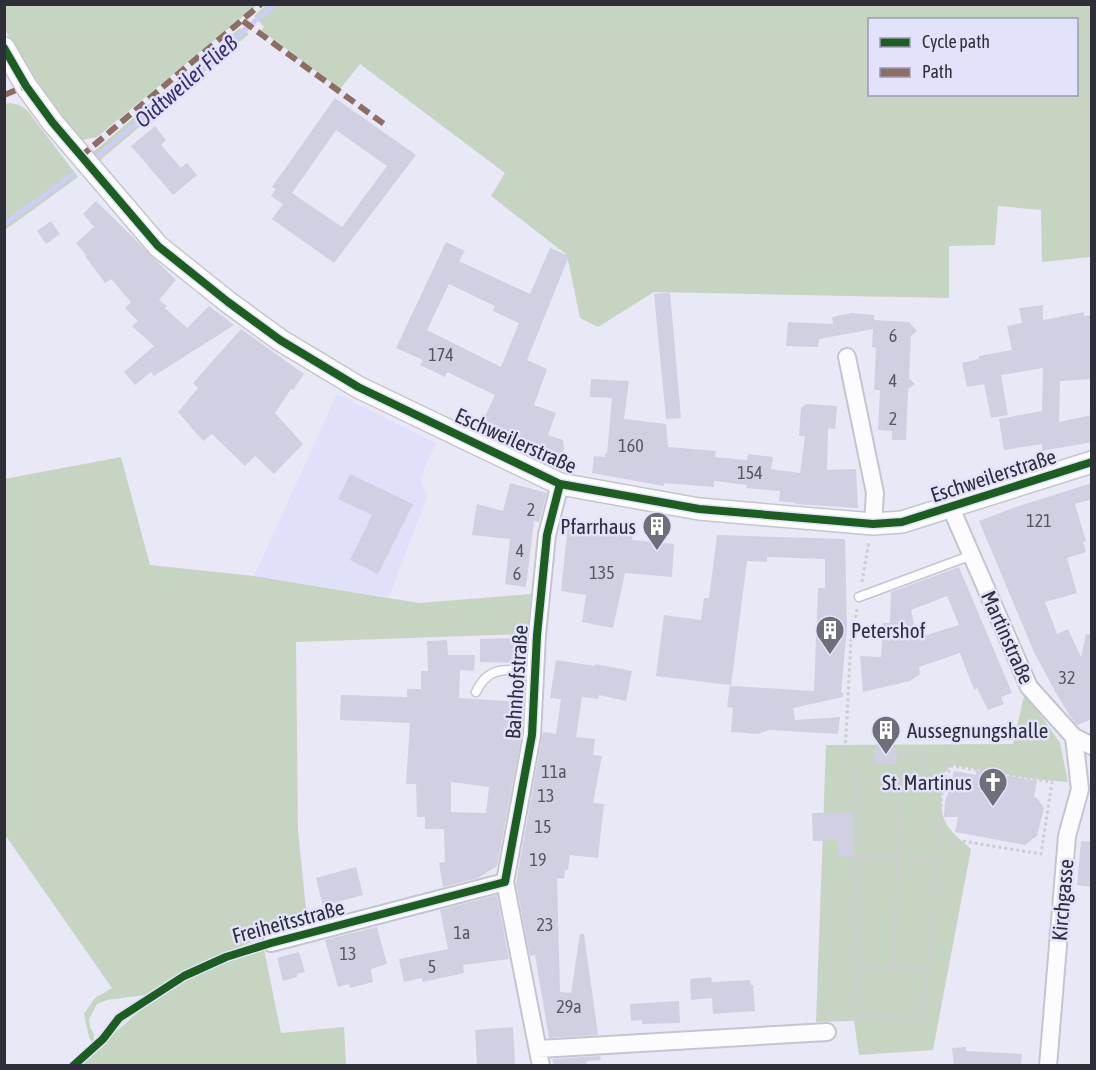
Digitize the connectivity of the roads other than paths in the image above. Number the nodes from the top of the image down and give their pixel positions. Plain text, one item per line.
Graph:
1 (4, 48) edge
2 (847, 357) dead end
3 (1092, 462) edge
4 (560, 484) junction
5 (951, 508) junction
6 (873, 524) junction
7 (972, 555) junction
8 (859, 597) road end
9 (536, 671) junction
10 (476, 692) dead end
11 (1074, 737) junction
12 (1092, 746) edge
13 (505, 882) junction
14 (271, 943) joint
15 (826, 1022) road end
16 (103, 1039) dead end
17 (540, 1057) edge
18 (1048, 1065) edge

1 - 4 street, Eschweilerstraße
2 - 6 street
3 - 5 street, Eschweilerstraße
4 - 6 street, Eschweilerstraße
4 - 9 street, Bahnhofstraße
5 - 6 street, Eschweilerstraße
5 - 7 street, Martinstraße
7 - 8 lane
7 - 11 street, Martinstraße
9 - 10 lane
9 - 13 street, Bahnhofstraße
11 - 12 street, Martinstraße
11 - 18 street, Kirchgasse
13 - 14 street, Freiheitsstraße
13 - 17 street, Bahnhofstraße
14 - 16 lane, Freiheitsstraße
15 - 17 street, Bahnhofstraße

